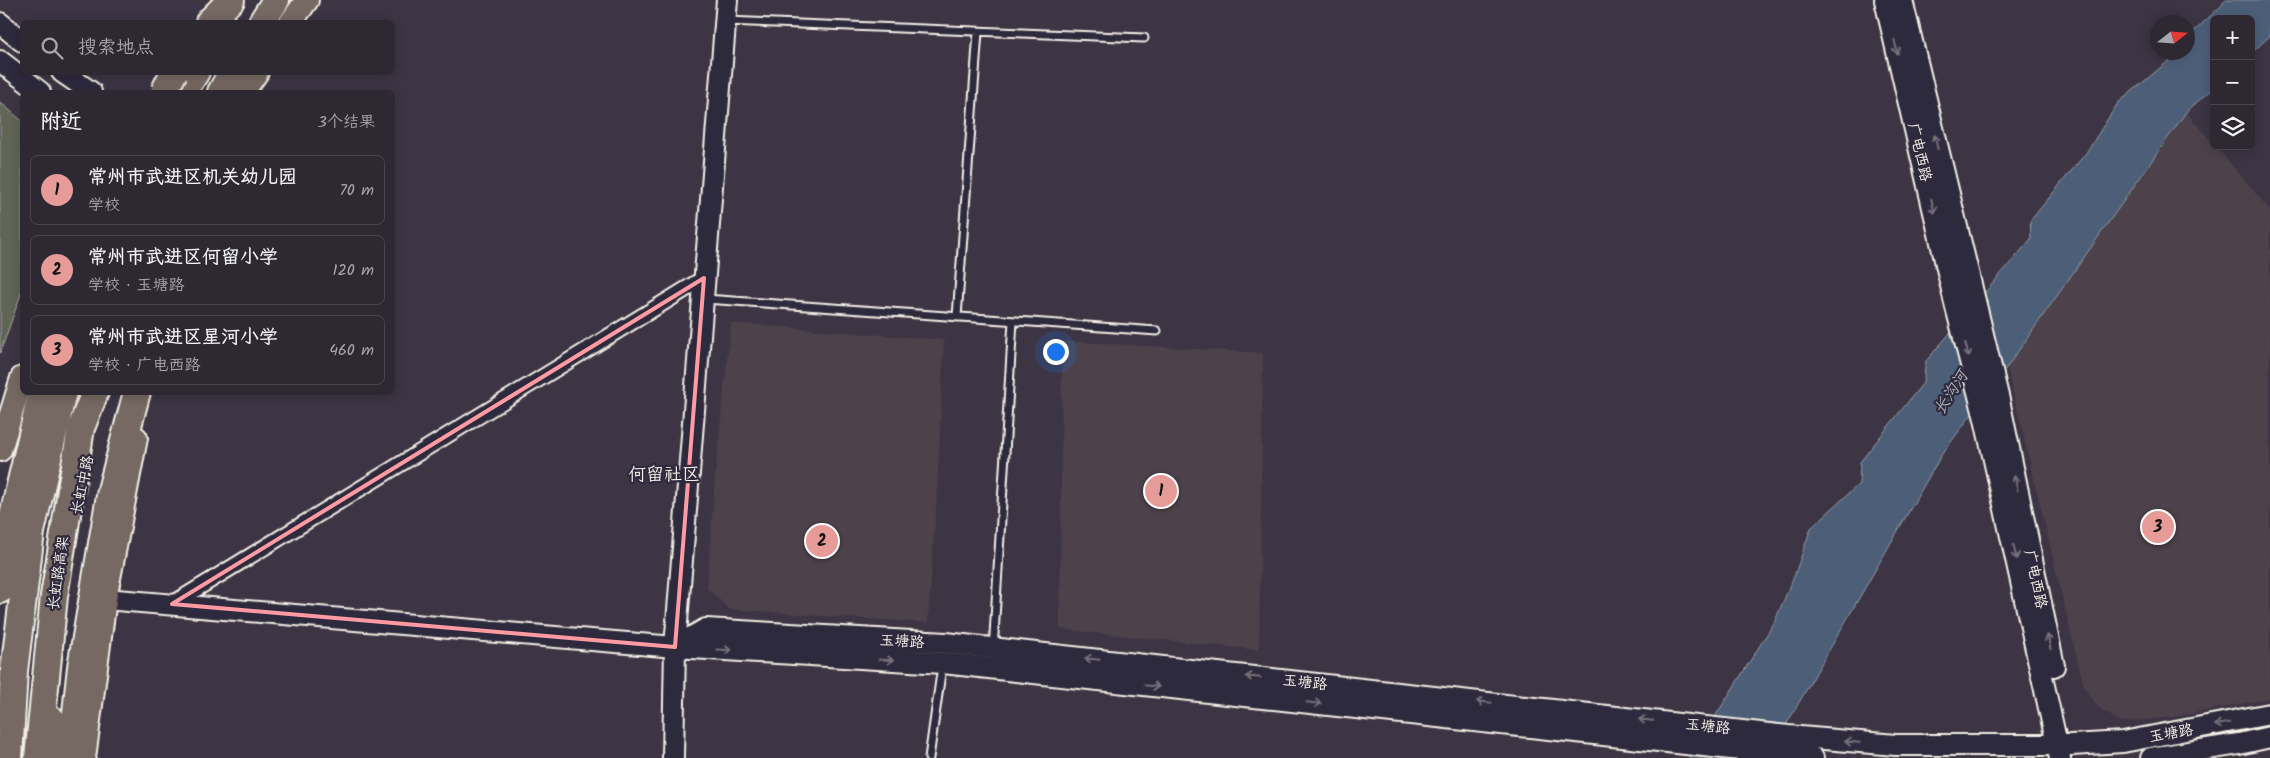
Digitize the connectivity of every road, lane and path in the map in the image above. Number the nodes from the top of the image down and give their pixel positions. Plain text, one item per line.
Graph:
1 (232, 0) edge
2 (245, 0) edge
3 (276, 0) edge
4 (307, 0) edge
5 (727, 0) edge
6 (1884, 0) edge
7 (1902, 0) edge
8 (211, 20) edge
9 (219, 20) edge
10 (231, 20) edge
11 (263, 20) edge
12 (292, 20) edge
13 (726, 21) junction
14 (0, 23) edge
15 (978, 32) junction
16 (1144, 38) dead end
17 (20, 39) edge
18 (0, 61) edge
19 (66, 75) edge
20 (172, 75) edge
21 (178, 75) edge
22 (186, 75) edge
23 (194, 75) edge
24 (251, 75) edge
25 (256, 75) edge
26 (228, 87) edge
27 (37, 90) edge
28 (88, 90) edge
29 (165, 90) edge
30 (166, 90) edge
31 (176, 90) edge
32 (184, 90) edge
33 (250, 90) edge
34 (704, 278) junction
35 (702, 299) junction
36 (958, 317) junction
37 (1013, 321) junction
38 (1157, 331) dead end
39 (20, 385) edge
40 (41, 395) edge
41 (49, 395) edge
42 (62, 395) edge
43 (94, 395) edge
44 (102, 395) edge
45 (136, 395) edge
46 (145, 395) edge
47 (0, 450) edge
48 (0, 590) edge
49 (105, 598) junction
50 (172, 604) junction
51 (946, 643) junction
52 (675, 647) junction
53 (993, 648) junction
54 (943, 663) junction
55 (992, 668) junction
56 (2270, 714) edge
57 (0, 719) edge
58 (2270, 737) edge
59 (1786, 745) junction
60 (2066, 751) edge
61 (9, 758) edge
62 (38, 758) edge
63 (52, 758) edge
64 (72, 758) edge
65 (84, 758) edge
66 (673, 758) edge
67 (930, 758) edge
68 (1813, 758) edge
69 (2151, 758) edge

1 - 8 highway
1 - 9 main road
2 - 10 highway
3 - 11 highway
4 - 12 main road
5 - 13 street
6 -> 60 street, 广电西路
60 -> 7 street, 广电西路
13 - 15 lane
13 - 34 street
14 - 17 street
15 - 16 lane
15 - 36 lane
18 - 27 street
19 - 28 street
20 - 29 highway, bridge
21 - 30 main road
22 - 31 main road
23 - 32 highway
24 - 26 main road
25 - 33 main road
34 - 35 street
34 - 50 street
35 - 36 lane
35 - 52 street
36 - 37 lane
37 - 38 lane
37 - 53 lane
39 - 47 main road
40 - 48 highway
41 - 57 main road
42 - 61 highway, 长虹路高架
43 - 62 highway, 长虹路高架
44 - 63 main road, 长虹中路
45 - 64 highway
46 - 49 main road
49 - 50 street
49 - 65 main road
50 - 52 street
51 - 52 street, 玉塘路
51 - 53 street, 玉塘路
51 - 54 lane
52 -> 54 street, 玉塘路
52 - 66 street
53 - 55 lane
59 -> 53 street, 玉塘路
54 - 55 street, 玉塘路
54 - 67 lane
55 -> 59 street, 玉塘路
56 -> 60 street, 玉塘路
58 - 69 street, 玉塘路
60 -> 59 street, 玉塘路
59 - 68 street, 玉塘路

